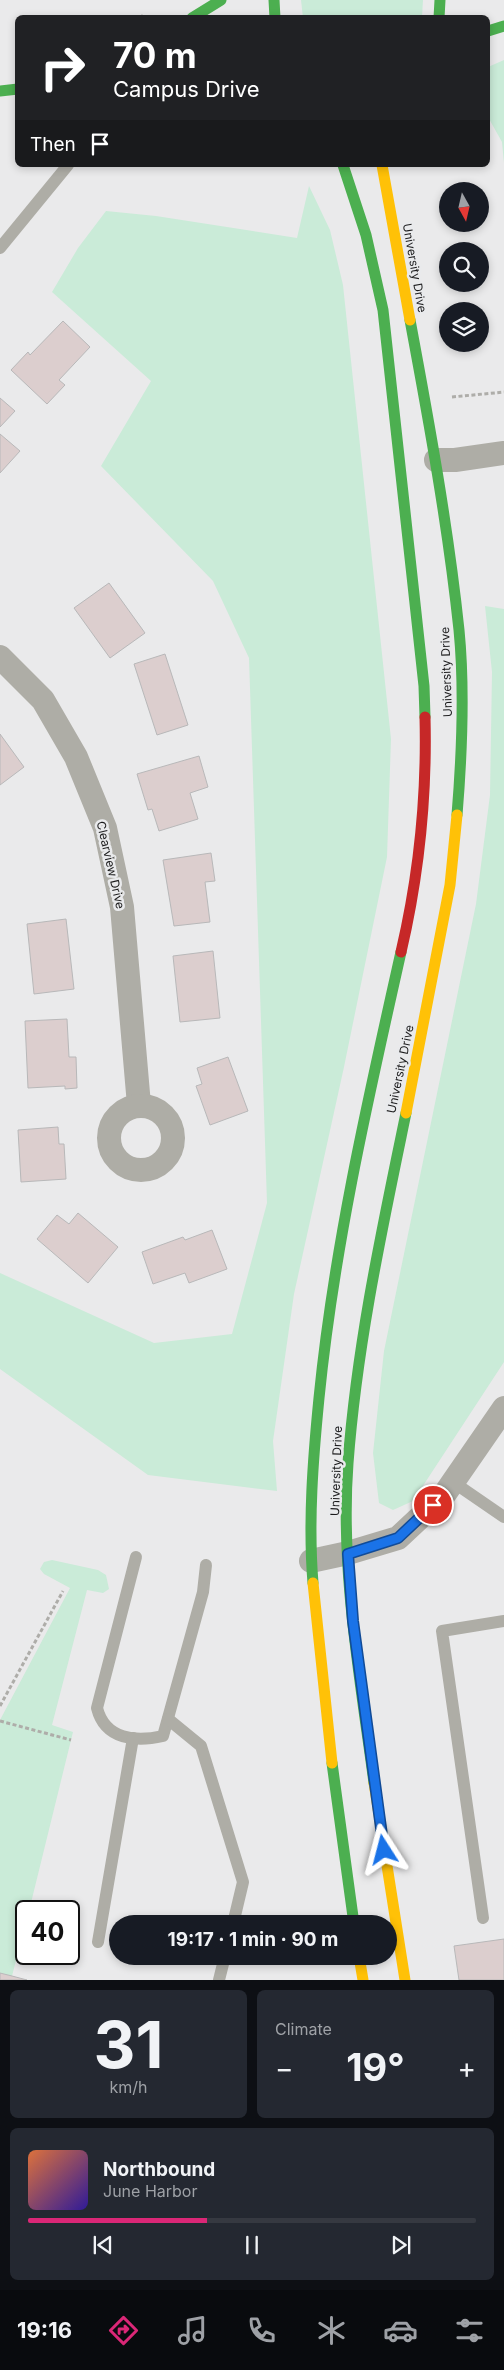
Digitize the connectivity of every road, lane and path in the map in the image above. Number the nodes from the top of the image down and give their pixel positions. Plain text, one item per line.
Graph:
1 (221, 0) edge
2 (274, 0) edge
3 (440, 0) edge
4 (197, 15) edge
5 (275, 15) edge
6 (438, 15) edge
7 (504, 26) edge
8 (490, 30) edge
9 (15, 89) edge
10 (0, 91) edge
11 (66, 167) edge
12 (344, 167) edge
13 (382, 167) edge
14 (0, 248) edge
15 (504, 392) edge
16 (425, 402) junction
17 (504, 453) edge
18 (436, 460) junction
19 (0, 656) edge
20 (139, 1105) dead end
21 (504, 1408) edge
22 (453, 1482) junction
23 (504, 1517) edge
24 (348, 1554) junction
25 (136, 1557) dead end
26 (311, 1561) junction
27 (206, 1565) dead end
28 (63, 1591) dead end
29 (504, 1621) edge
30 (0, 1706) edge
31 (168, 1718) junction
32 (0, 1721) edge
33 (133, 1738) junction
34 (71, 1740) dead end
35 (235, 1915) edge
36 (353, 1915) edge
37 (483, 1918) dead end
38 (98, 1942) dead end
39 (223, 1965) edge
40 (360, 1965) edge
41 (219, 1980) edge
42 (363, 1980) edge
43 (405, 1980) edge

1 - 4 street
2 - 5 street
3 - 6 street
7 - 8 street
9 - 10 street
11 - 14 lane
12 - 26 street, University Drive
13 - 16 street, University Drive
15 - 16 path
16 - 18 street, University Drive
17 - 18 street
18 - 24 street, University Drive
19 - 20 street, Clearview Drive
21 - 22 street
22 - 23 lane
22 - 24 street
24 - 26 street
24 - 43 street, University Drive
25 - 33 lane
26 - 36 street, University Drive
27 - 31 lane
28 - 30 path
29 - 37 lane
31 - 33 lane
31 - 35 lane
32 - 34 path
33 - 38 lane
39 - 41 lane
40 - 42 street

